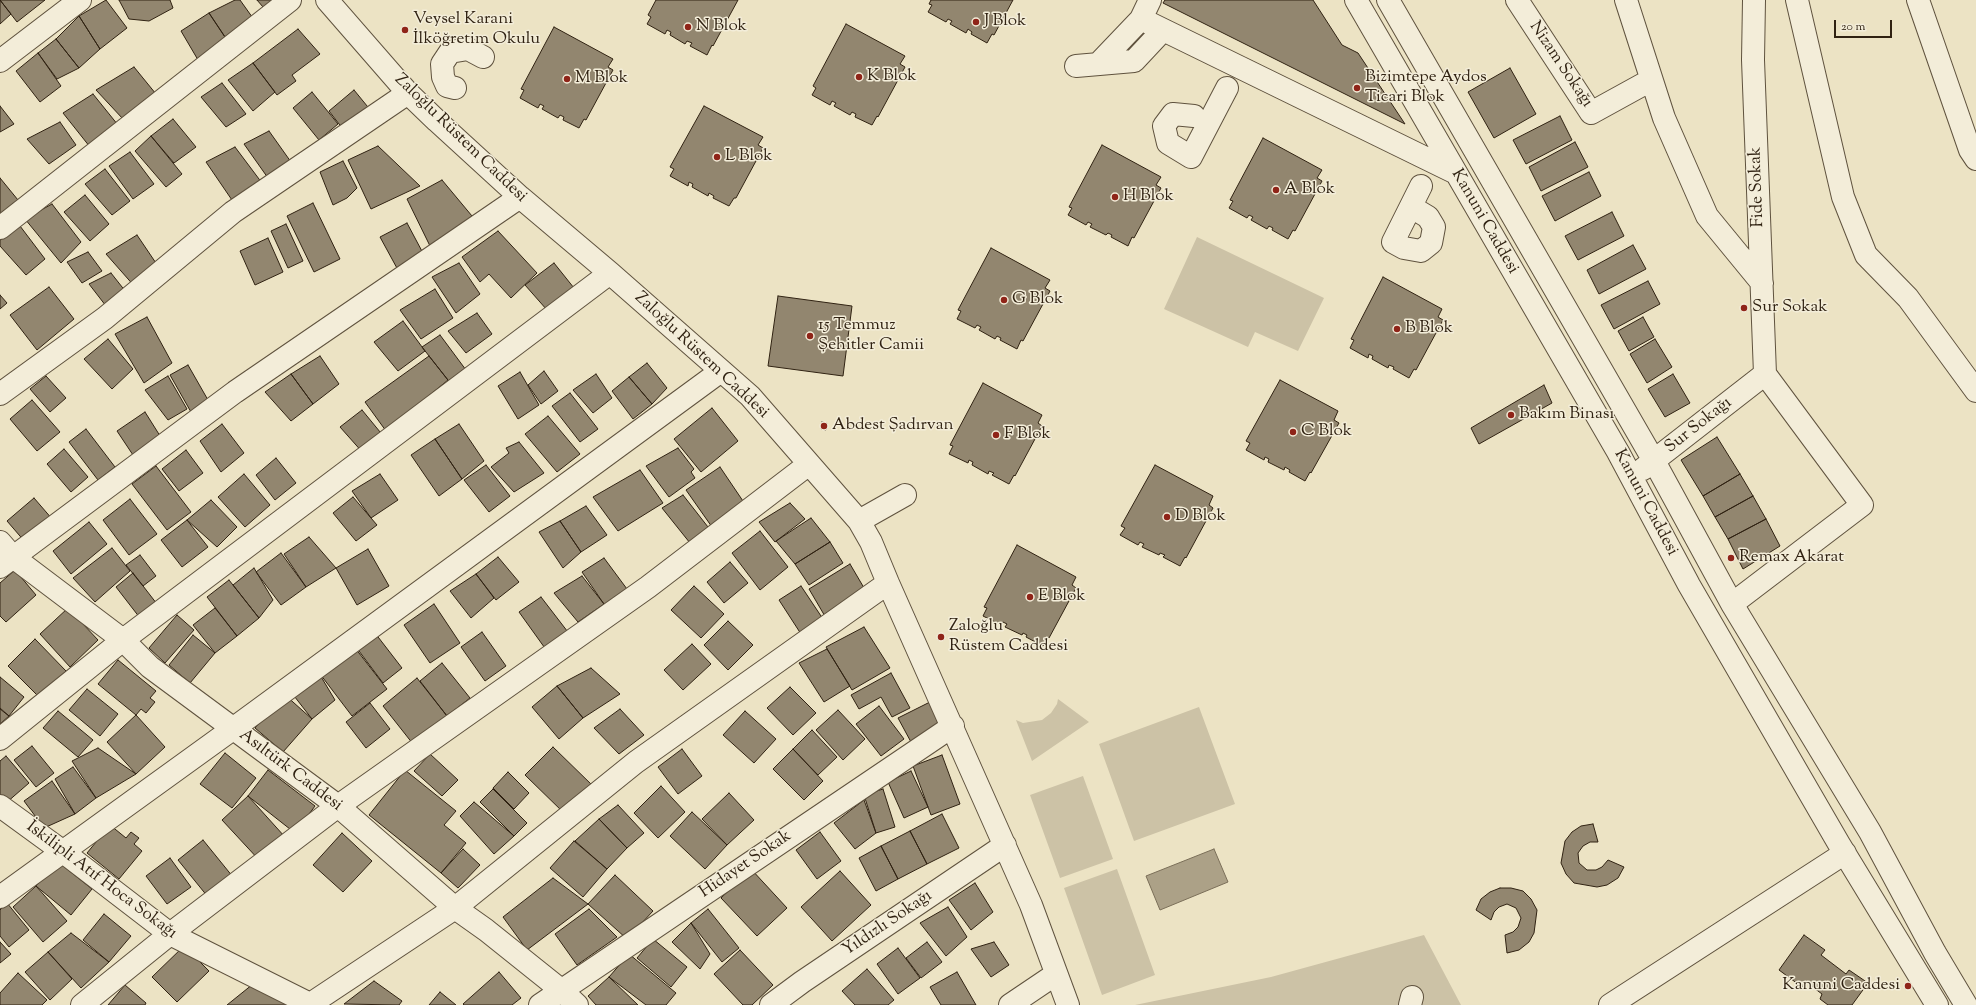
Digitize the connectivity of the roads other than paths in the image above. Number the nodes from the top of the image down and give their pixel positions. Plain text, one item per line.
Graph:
1 (80, 0) edge
2 (290, 0) edge
3 (327, 0) edge
4 (1389, 0) edge
5 (1517, 0) edge
6 (1626, 0) edge
7 (1754, 0) edge
8 (1797, 0) edge
9 (1918, 0) edge
10 (1360, 7) edge
11 (1145, 9) edge
12 (1163, 30) junction
13 (483, 57) dead end
14 (0, 61) edge
15 (1076, 66) dead end
16 (1103, 71) junction
17 (1651, 80) junction
18 (455, 88) dead end
19 (1227, 88) dead end
20 (408, 93) junction
21 (1194, 116) dead end
22 (1976, 159) edge
23 (1456, 173) junction
24 (1421, 186) dead end
25 (520, 197) junction
26 (1418, 211) dead end
27 (0, 228) edge
28 (610, 273) junction
29 (1762, 283) junction
30 (721, 371) junction
31 (1765, 374) junction
32 (1976, 391) edge
33 (0, 394) edge
34 (1654, 461) junction
35 (809, 464) junction
36 (1632, 477) junction
37 (905, 495) dead end
38 (859, 521) junction
39 (4, 555) edge
40 (888, 583) junction
41 (1732, 604) junction
42 (123, 640) junction
43 (953, 726) junction
44 (234, 728) junction
45 (0, 739) edge
46 (0, 806) edge
47 (338, 806) junction
48 (1005, 845) junction
49 (62, 851) junction
50 (1845, 853) junction
51 (0, 897) edge
52 (455, 908) junction
53 (170, 934) junction
54 (1056, 974) junction
55 (561, 990) junction
56 (82, 1005) edge
57 (310, 1005) edge
58 (540, 1005) edge
59 (577, 1005) edge
60 (772, 1005) edge
61 (1010, 1005) edge
62 (1068, 1005) edge
63 (1610, 1005) edge
64 (1937, 1005) edge
65 (1966, 1005) edge

1 - 14 street
2 - 27 street
3 - 20 street, Zaloğlu Rüstem Caddesi
4 - 10 street
4 - 34 street, Kanuni Caddesi
5 - 17 street, Nizam Sokağı
6 - 17 street
7 - 29 street, Fide Sokak
8 - 32 street
9 - 22 street
10 - 23 street, Kanuni Caddesi
11 - 12 street
11 - 16 street
12 - 16 street
12 - 23 street
13 - 18 street
15 - 16 street
17 - 29 street
19 - 21 street
20 - 25 street, Zaloğlu Rüstem Caddesi
20 - 33 street
23 - 36 street, Kanuni Caddesi
24 - 26 street
25 - 28 street, Zaloğlu Rüstem Caddesi
25 - 39 street
28 - 30 street, Zaloğlu Rüstem Caddesi
28 - 42 street
29 - 31 street, Fide Sokak
30 - 35 street, Zaloğlu Rüstem Caddesi
30 - 44 street
31 - 34 street, Sur Sokağı
31 - 41 street
34 - 36 street, Sur Sokağı
34 - 41 street, Kanuni Caddesi
35 - 38 street, Zaloğlu Rüstem Caddesi
35 - 47 street
36 - 50 street, Kanuni Caddesi
37 - 38 street
38 - 40 street, Zaloğlu Rüstem Caddesi
39 - 42 street, Asıltürk Caddesi
40 - 43 street, Zaloğlu Rüstem Caddesi
40 - 52 street
41 - 65 street, Kanuni Caddesi
42 - 44 street, Asıltürk Caddesi
42 - 45 street
43 - 48 street, Zaloğlu Rüstem Caddesi
43 - 55 street, Hidayet Sokak
44 - 47 street, Asıltürk Caddesi
44 - 49 street
46 - 49 street, İskilipli Atıf Hoca Sokağı
47 - 52 street, Asıltürk Caddesi
47 - 53 street
48 - 54 street, Zaloğlu Rüstem Caddesi
48 - 60 street, Yıldızlı Sokağı
49 - 51 street
49 - 53 street, İskilipli Atıf Hoca Sokağı
50 - 63 street
50 - 64 street, Kanuni Caddesi
52 - 55 street, Asıltürk Caddesi
52 - 57 street
53 - 56 street
53 - 57 street, İskilipli Atıf Hoca Sokağı
54 - 61 street
54 - 62 street, Zaloğlu Rüstem Caddesi
55 - 58 street, Hidayet Sokak
55 - 59 street, Asıltürk Caddesi

